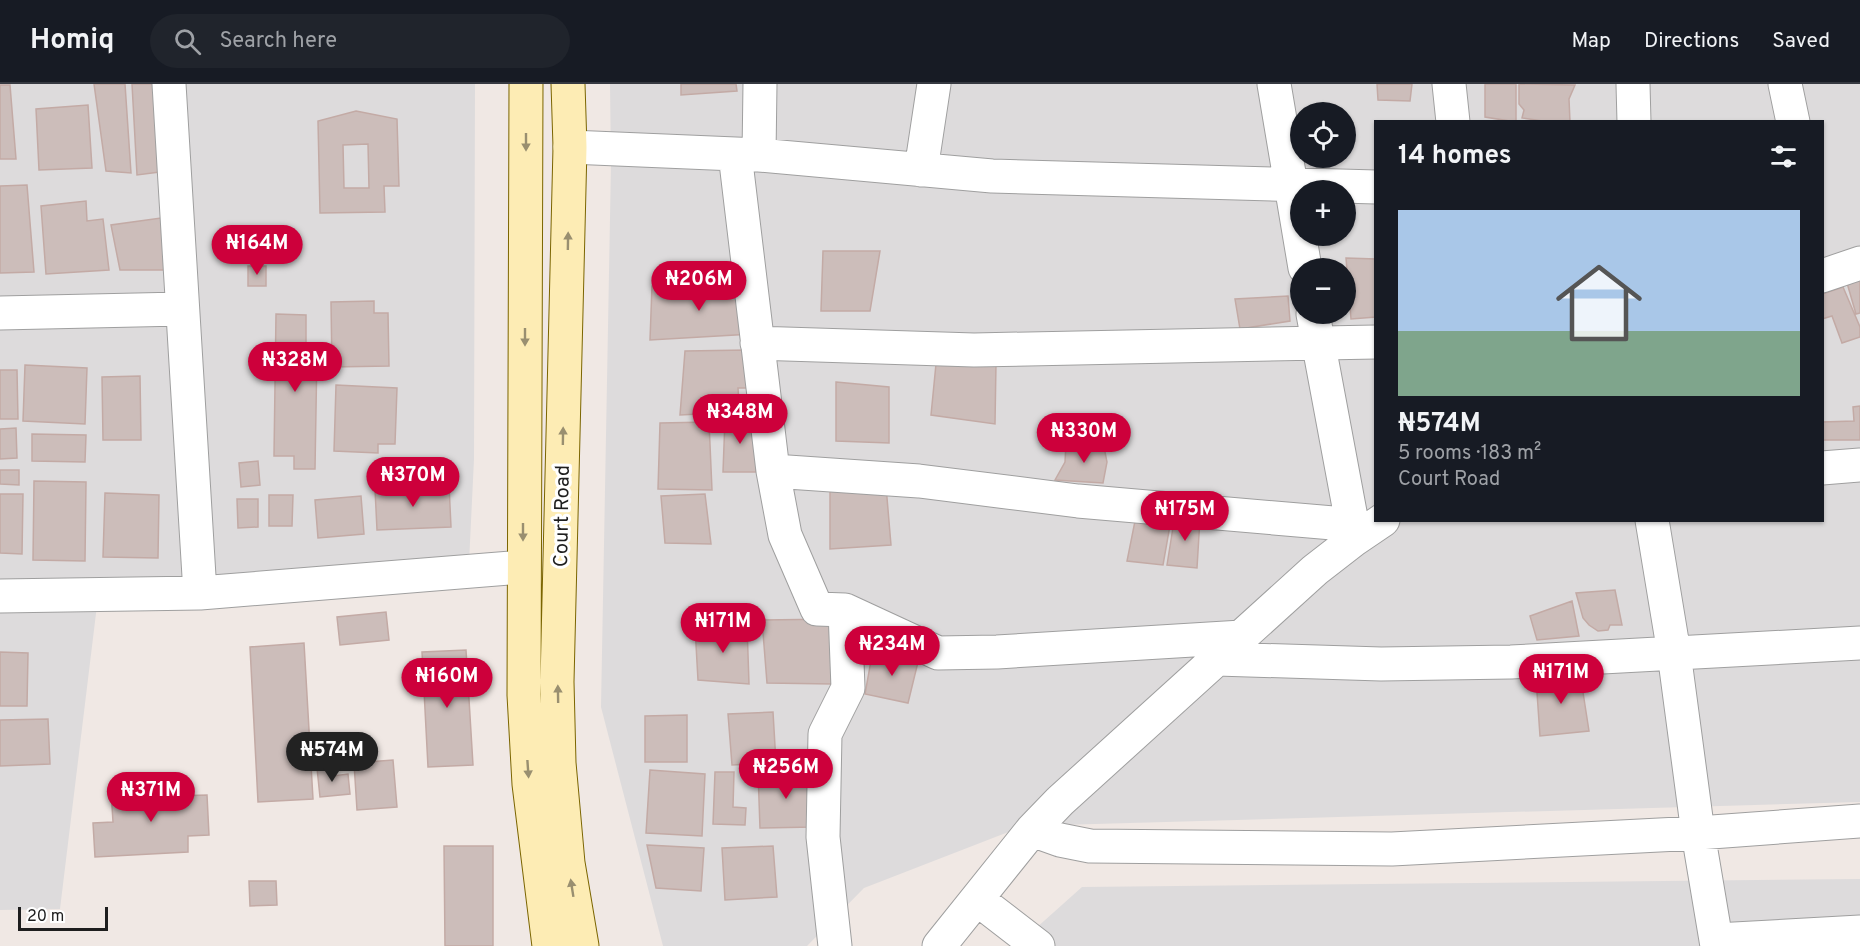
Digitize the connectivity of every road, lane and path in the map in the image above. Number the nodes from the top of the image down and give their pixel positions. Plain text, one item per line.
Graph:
1 (168, 84) edge
2 (526, 84) edge
3 (568, 84) edge
4 (760, 84) edge
5 (934, 84) edge
6 (1274, 84) edge
7 (1449, 84) edge
8 (1633, 84) edge
9 (1785, 84) edge
10 (1453, 120) edge
11 (1634, 120) edge
12 (1792, 120) edge
13 (570, 147) junction
14 (747, 155) junction
15 (921, 170) junction
16 (1290, 186) joint
17 (1356, 188) edge
18 (1374, 188) edge
19 (1860, 263) edge
20 (1824, 271) edge
21 (182, 309) junction
22 (0, 313) edge
23 (1316, 328) edge
24 (1374, 342) edge
25 (757, 343) junction
26 (1860, 465) edge
27 (1824, 468) edge
28 (773, 471) junction
29 (1652, 522) edge
30 (1364, 527) edge
31 (523, 567) junction
32 (200, 593) junction
33 (0, 596) edge
34 (844, 610) junction
35 (1242, 637) junction
36 (1860, 643) edge
37 (1674, 653) junction
38 (1217, 659) junction
39 (1860, 821) edge
40 (1032, 830) junction
41 (1698, 833) junction
42 (977, 899) junction
43 (1860, 932) edge
44 (1716, 943) edge
45 (549, 946) edge
46 (582, 946) edge
47 (835, 946) edge
48 (939, 946) edge
49 (1038, 946) edge

1 - 21 street
2 -> 31 main road, Court Road
3 - 13 main road, Court Road
4 - 14 street
5 - 15 street
6 - 16 street
7 - 10 street
8 - 11 street
9 - 12 street
13 - 14 street
46 -> 13 main road, Court Road
14 - 15 street
14 - 25 street
15 - 16 street
17 - 18 street
19 - 20 street
21 - 22 street
21 - 32 street
23 - 24 street
23 - 25 street
23 - 30 street
25 - 28 street
26 - 27 street
28 - 30 street
28 - 34 street
29 - 37 street
30 - 35 street
31 - 32 street
31 -> 45 main road, Court Road
32 - 33 street
34 - 35 street
34 - 47 street
35 - 38 street
36 - 37 street
37 - 38 street
37 - 41 street
38 - 40 street
39 - 41 street
40 - 41 street
40 - 42 street
41 - 44 street
42 - 48 street
42 - 49 street
43 - 44 street

